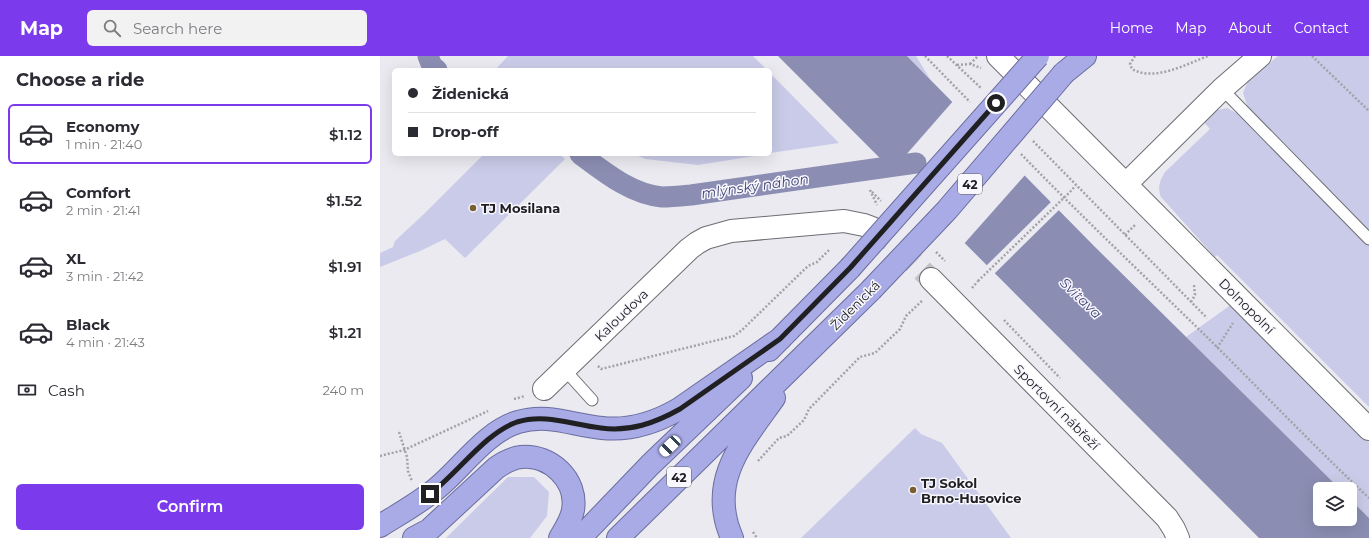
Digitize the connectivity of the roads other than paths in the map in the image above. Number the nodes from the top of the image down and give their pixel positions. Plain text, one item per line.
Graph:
1 (998, 56) edge
2 (1038, 56) edge
3 (1085, 56) edge
4 (1260, 56) edge
5 (1070, 65) edge
6 (1222, 89) junction
7 (1126, 184) junction
8 (872, 228) tunnel mouth
9 (1369, 239) edge
10 (929, 287) tunnel mouth
11 (780, 339) junction
12 (804, 355) junction
13 (564, 369) junction
14 (544, 389) road end
15 (592, 400) dead end
16 (1369, 429) edge
17 (380, 526) edge
18 (380, 536) edge
19 (389, 538) edge
20 (414, 538) edge
21 (560, 538) edge
22 (580, 538) edge
23 (618, 538) edge
24 (732, 538) edge
25 (1178, 538) edge

1 - 7 street, Dolnopolní
2 - 11 highway, 42, bridge
3 - 5 highway, 42
4 - 6 street
5 - 12 highway, Židenická / 42, bridge
6 - 7 street
6 - 9 lane
7 - 16 street, Dolnopolní
8 - 13 street, Kaloudova
10 - 25 street, Sportovní nábřeží
11 - 17 highway
11 - 22 highway, 42
12 - 23 highway, Židenická / 42
12 - 24 highway
13 - 14 street, Kaloudova
13 - 15 lane
18 - 19 highway
20 - 21 highway

